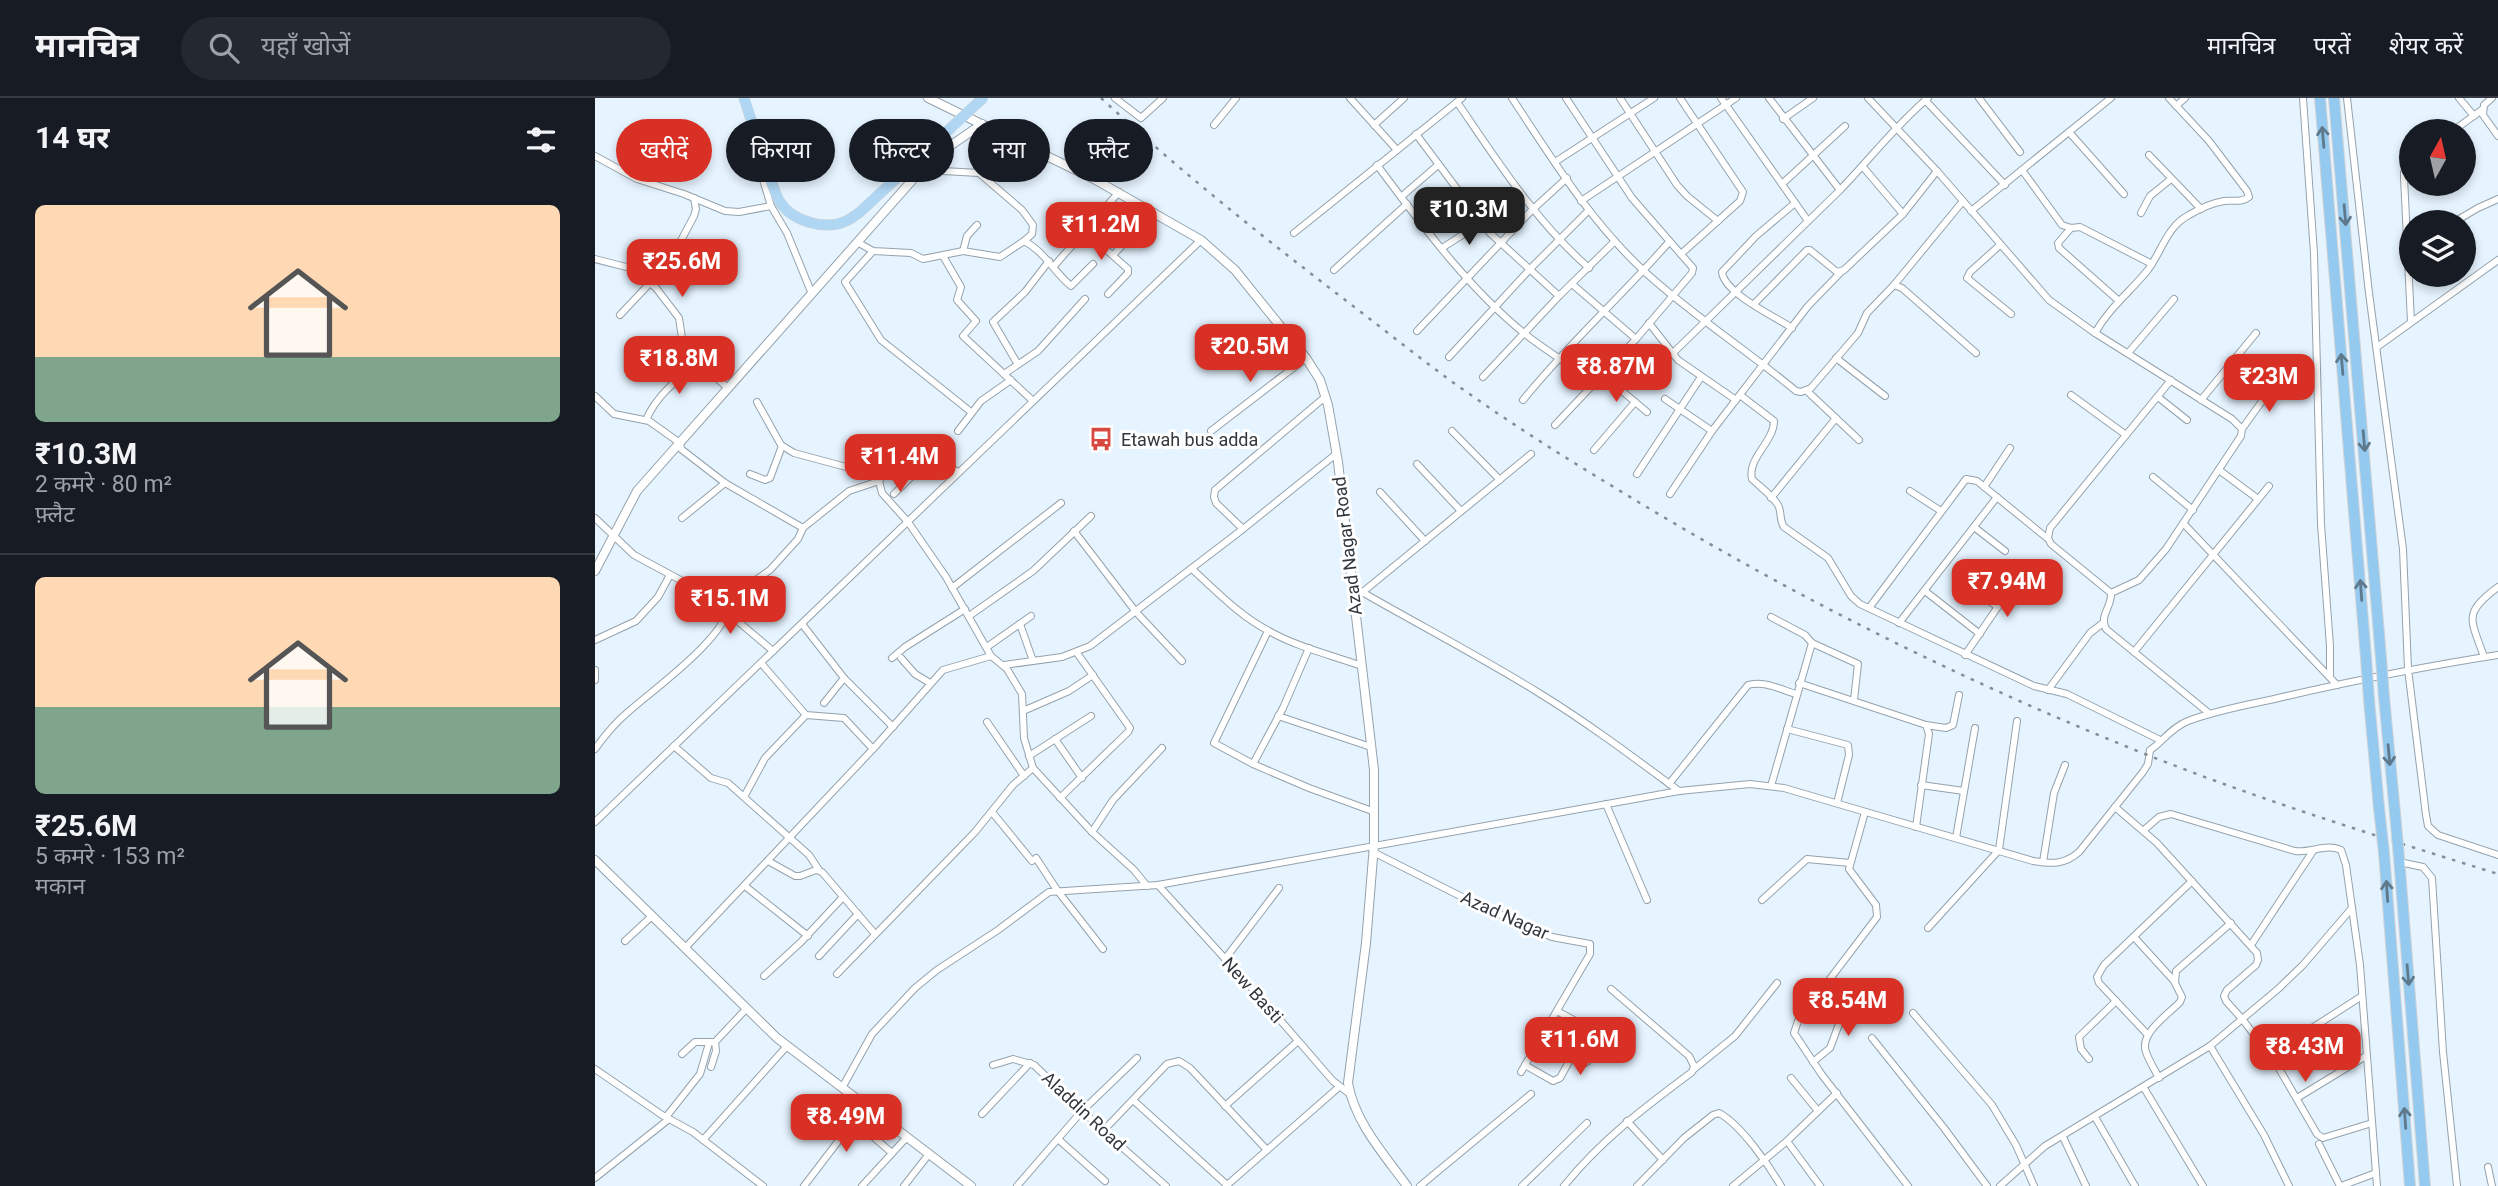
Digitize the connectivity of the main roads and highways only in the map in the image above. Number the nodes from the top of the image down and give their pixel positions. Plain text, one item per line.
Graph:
1 (744, 98) edge
2 (983, 98) edge
3 (2320, 98) edge
4 (2334, 98) edge
5 (2410, 1186) edge
6 (2425, 1186) edge

1 - 2 main road, bridge
5 -> 3 highway, bridge
4 -> 6 highway, bridge

